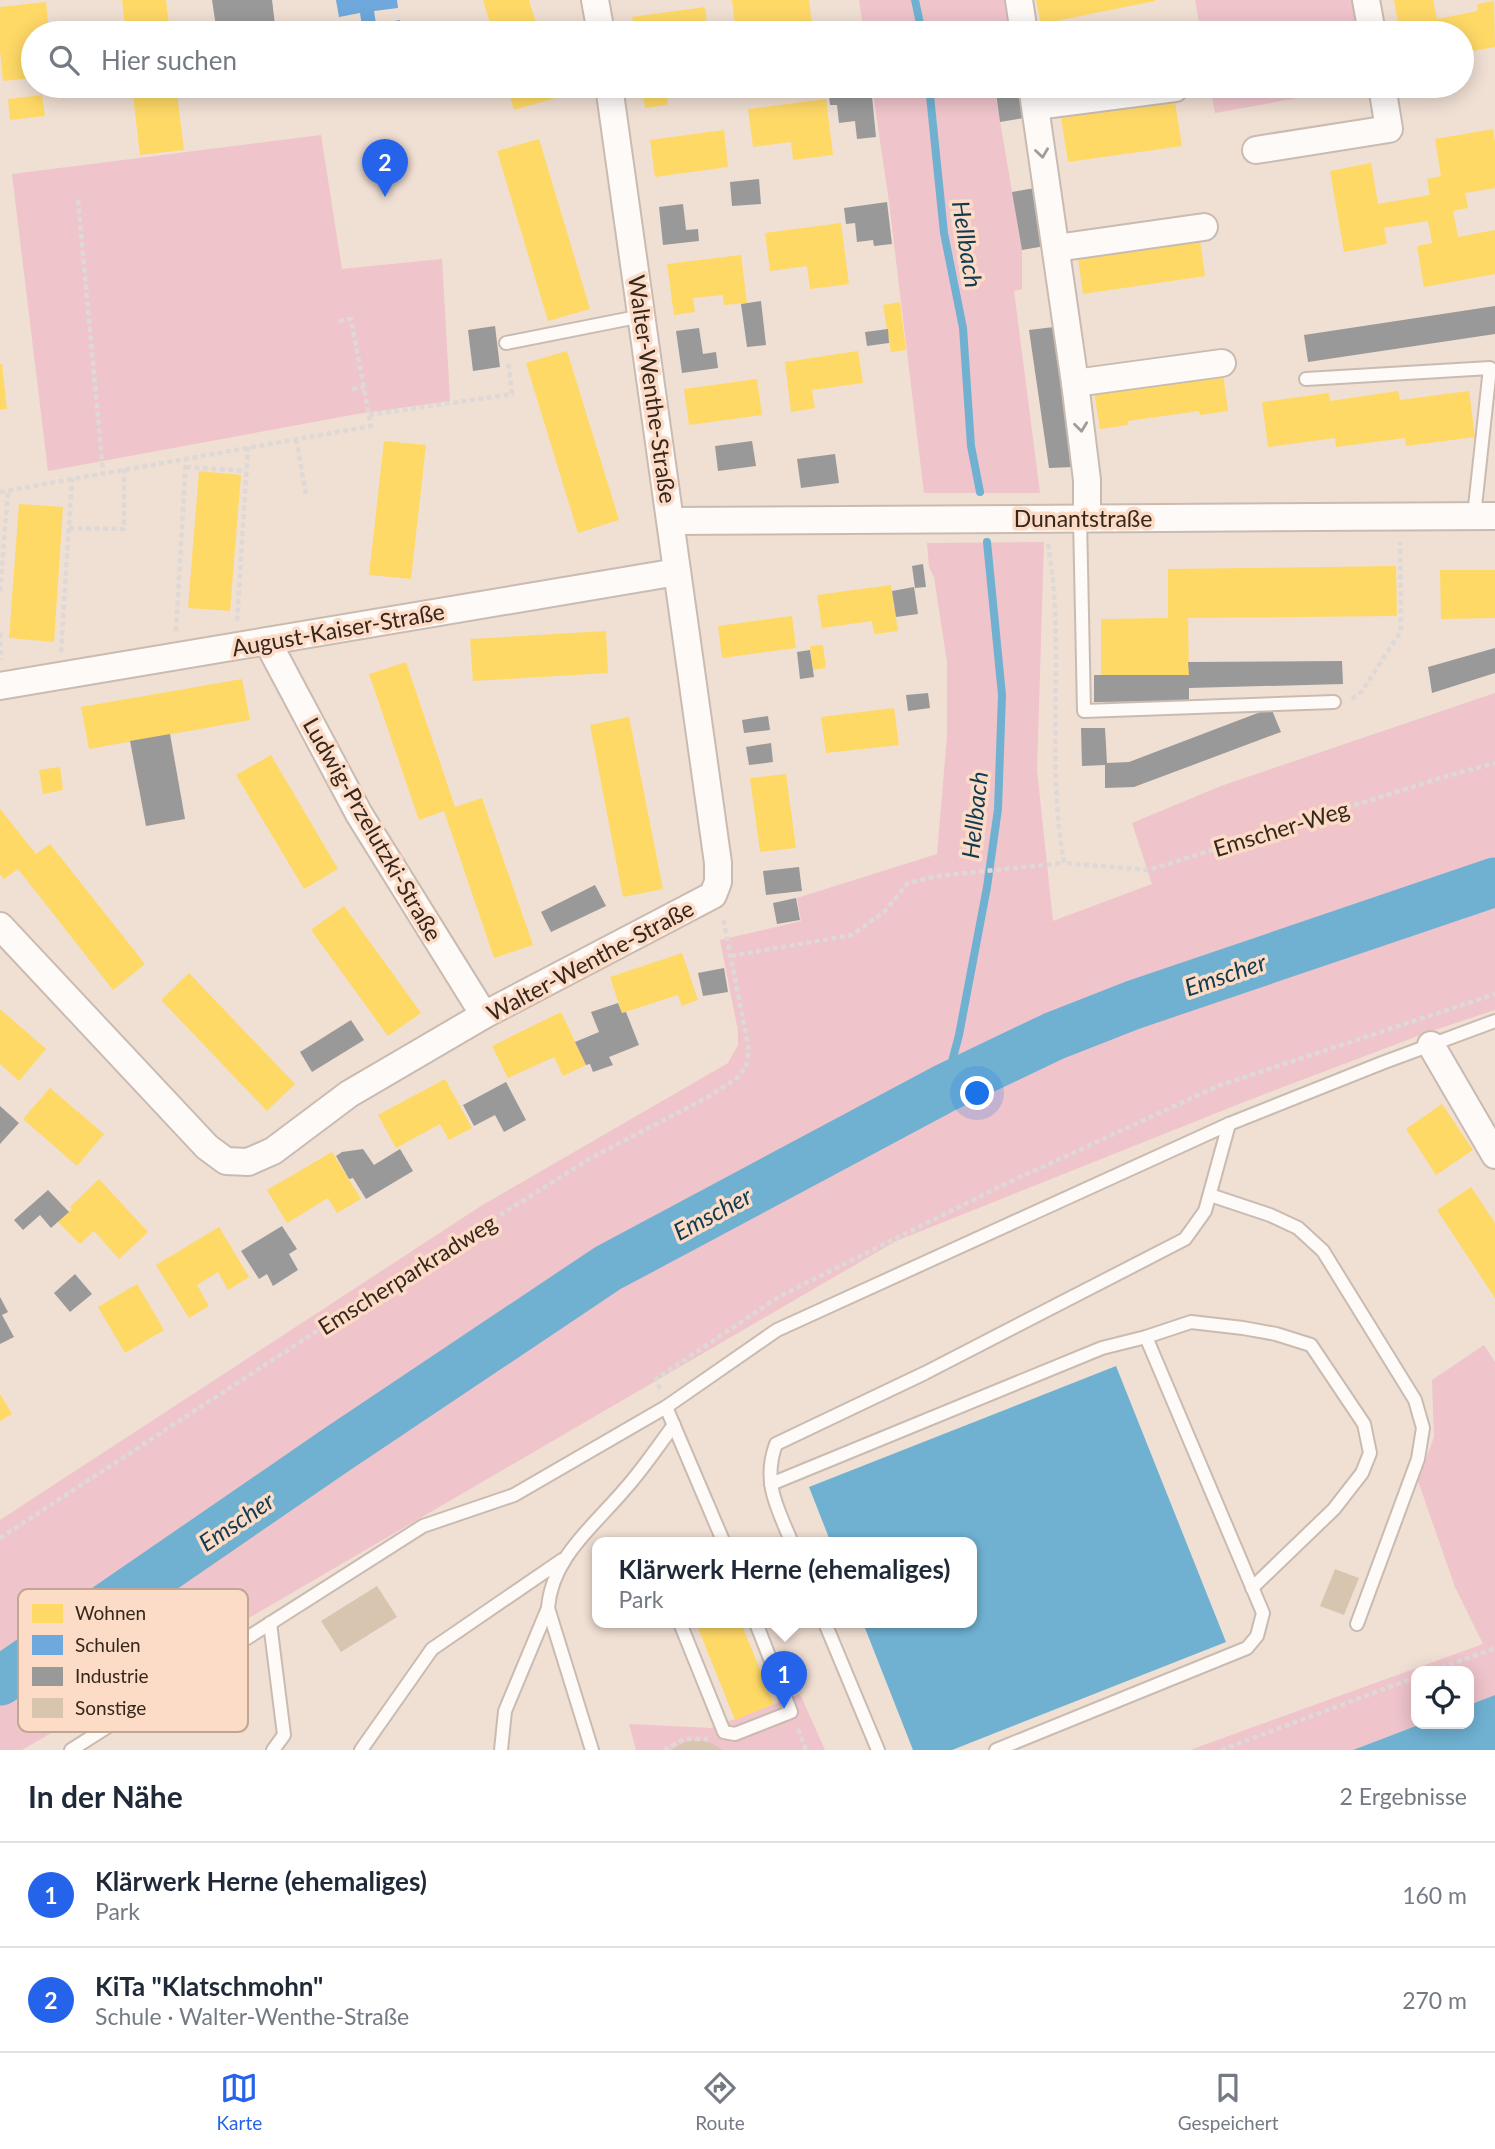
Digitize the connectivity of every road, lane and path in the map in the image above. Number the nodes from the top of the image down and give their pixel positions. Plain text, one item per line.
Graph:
1 (595, 0) edge
2 (1019, 0) edge
3 (1366, 0) edge
4 (599, 21) edge
5 (1022, 21) edge
6 (1370, 21) edge
7 (611, 98) edge
8 (1034, 98) edge
9 (1384, 98) edge
10 (1256, 150) dead end
11 (78, 200) dead end
12 (1204, 227) dead end
13 (1056, 248) junction
14 (642, 316) junction
15 (338, 321) dead end
16 (506, 343) joint
17 (1222, 363) dead end
18 (1306, 379) dead end
19 (1075, 383) junction
20 (364, 387) junction
21 (352, 389) dead end
22 (369, 415) junction
23 (296, 439) junction
24 (248, 447) junction
25 (186, 458) junction
26 (186, 467) junction
27 (124, 469) junction
28 (246, 471) junction
29 (103, 472) junction
30 (72, 478) junction
31 (8, 491) junction
32 (0, 492) edge
33 (306, 495) dead end
34 (1400, 516) junction
35 (1484, 516) edge
36 (1084, 518) junction
37 (1044, 519) junction
38 (671, 521) junction
39 (69, 528) junction
40 (677, 572) junction
41 (0, 590) edge
42 (267, 641) junction
43 (235, 646) junction
44 (174, 657) junction
45 (60, 676) junction
46 (0, 686) edge
47 (1334, 702) joint
48 (1495, 764) edge
49 (1064, 863) junction
50 (713, 895) junction
51 (0, 926) edge
52 (731, 956) junction
53 (1495, 995) edge
54 (484, 1015) junction
55 (1495, 1021) edge
56 (1431, 1045) junction
57 (1229, 1124) junction
58 (1495, 1155) edge
59 (1210, 1195) junction
60 (1146, 1337) junction
61 (666, 1406) junction
62 (674, 1425) junction
63 (771, 1484) junction
64 (721, 1537) edge
65 (789, 1537) edge
66 (0, 1538) edge
67 (562, 1560) junction
68 (1252, 1588) junction
69 (548, 1608) junction
70 (270, 1623) junction
71 (1357, 1624) dead end
72 (682, 1628) edge
73 (758, 1628) edge
74 (827, 1628) edge
75 (248, 1637) edge
76 (1495, 1648) edge
77 (1446, 1666) edge
78 (1411, 1679) edge
79 (99, 1732) edge
80 (715, 1740) dead end
81 (71, 1750) edge
82 (273, 1750) edge
83 (361, 1750) edge
84 (501, 1750) edge
85 (593, 1750) edge
86 (664, 1750) edge
87 (878, 1750) edge
88 (996, 1750) edge
89 (1221, 1750) edge

1 - 4 street
2 - 5 street
3 - 6 street
7 - 14 street, Walter-Wenthe-Straße
8 -> 13 street
9 - 10 street
11 - 29 path
12 - 13 street
13 - 19 street
14 - 16 lane
14 - 38 street, Walter-Wenthe-Straße
15 - 20 path
16 - 22 path
17 - 19 street
18 - 35 lane
19 -> 36 street
20 - 21 path
20 - 22 path
22 - 23 path
23 - 24 path
23 - 33 path
24 - 25 path
24 - 28 path
25 - 26 path
25 - 27 path
26 - 28 path
26 - 44 path
27 - 29 path
27 - 39 path
28 - 43 path
29 - 30 path
30 - 31 path
30 - 39 path
31 - 32 path
31 - 41 path
34 - 35 street, Dunantstraße
34 - 36 street, Dunantstraße
34 - 47 path
36 - 37 street, Dunantstraße
36 - 47 lane
37 - 38 street, Dunantstraße
37 - 49 path
38 - 40 street, Walter-Wenthe-Straße
39 - 45 path
40 - 42 street, August-Kaiser-Straße
40 - 50 street, Walter-Wenthe-Straße
42 - 43 street, August-Kaiser-Straße
42 - 54 street, Ludwig-Przelutzki-Straße
43 - 44 street, August-Kaiser-Straße
44 - 45 street, August-Kaiser-Straße
45 - 46 street, August-Kaiser-Straße
48 - 49 path, Emscher-Weg
49 - 52 path, Emscher-Weg
50 - 52 path
50 - 54 street, Walter-Wenthe-Straße
51 - 54 street, Walter-Wenthe-Straße
52 - 66 path, Emscherparkradweg
53 - 61 path
55 - 56 lane
56 - 57 lane
56 - 58 street
57 - 59 lane
57 - 61 lane
59 - 63 lane
59 - 71 lane
60 - 63 lane
60 - 68 lane
60 - 68 lane
61 - 62 lane
61 - 70 lane
62 - 64 lane
62 - 67 lane
63 - 65 lane
67 - 69 lane
67 - 83 lane
68 - 88 lane
69 - 84 lane
69 - 85 lane
70 - 75 lane
70 - 82 lane
72 - 73 lane
74 - 87 lane
76 - 77 path
78 - 89 path
79 - 81 lane
80 - 86 path

